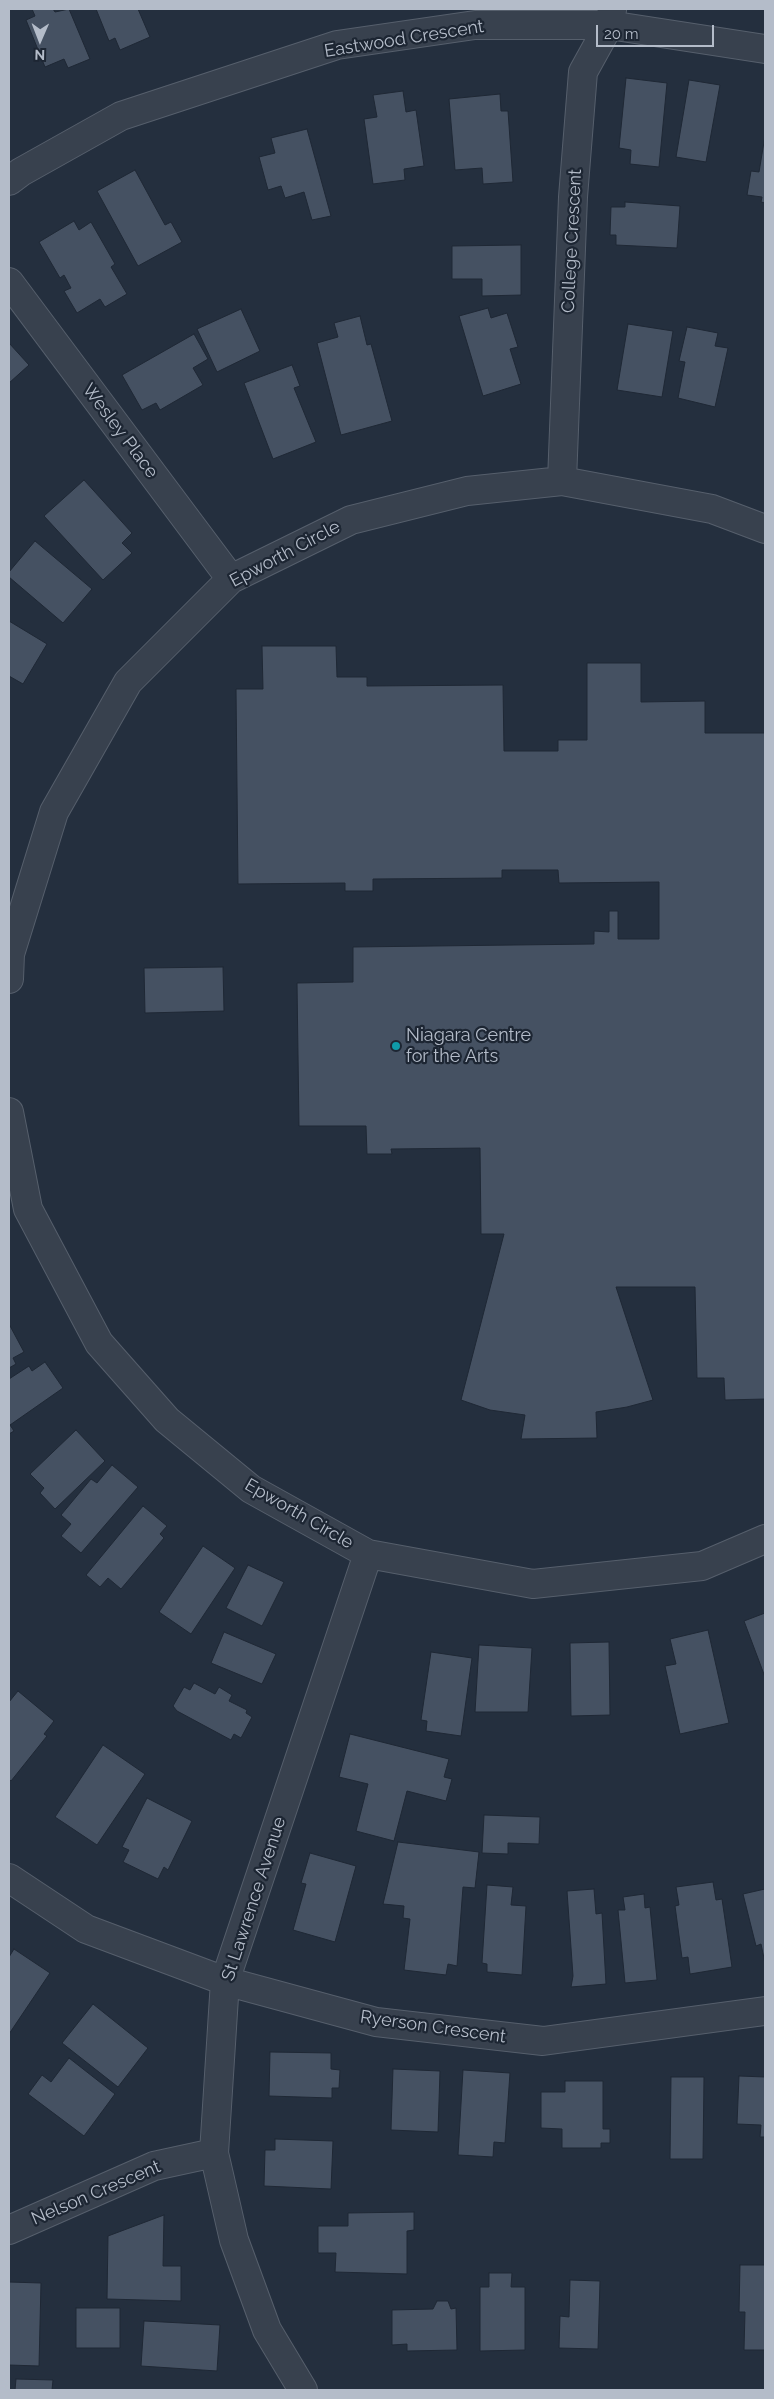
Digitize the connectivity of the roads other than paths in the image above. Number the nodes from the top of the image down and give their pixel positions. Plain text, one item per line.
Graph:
1 (611, 17) edge
2 (765, 49) edge
3 (9, 181) edge
4 (9, 282) edge
5 (562, 481) junction
6 (765, 528) edge
7 (231, 579) junction
8 (9, 979) edge
9 (9, 1112) edge
10 (765, 1539) edge
11 (368, 1554) junction
12 (9, 1878) edge
13 (225, 1981) junction
14 (765, 2011) edge
15 (214, 2153) junction
16 (9, 2230) edge
17 (303, 2390) edge

1 - 2 street, Eastwood Crescent
1 - 3 street, Eastwood Crescent
1 - 5 street, College Crescent
4 - 7 street, Wesley Place
5 - 6 street, Epworth Circle
5 - 7 street, Epworth Circle
7 - 8 street, Epworth Circle
9 - 11 street, Epworth Circle
10 - 11 street, Epworth Circle
11 - 13 street, St Lawrence Avenue
12 - 13 street, Ryerson Crescent
13 - 14 street, Ryerson Crescent
13 - 15 street, St Lawrence Avenue
15 - 16 street, Nelson Crescent
15 - 17 street, St Lawrence Avenue

